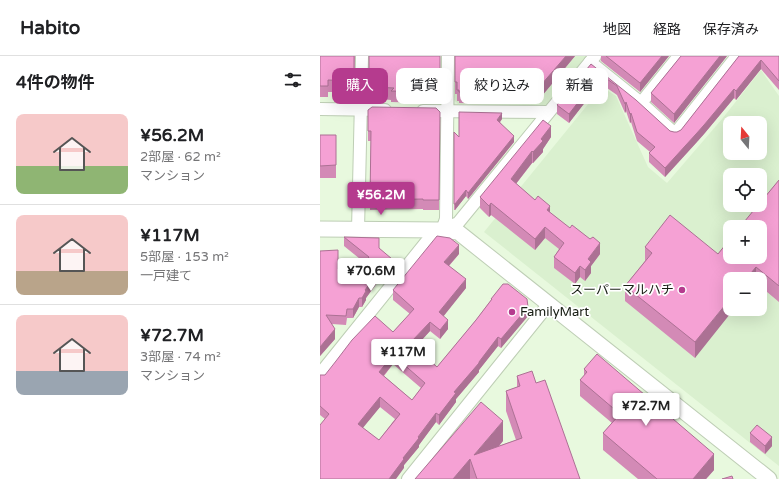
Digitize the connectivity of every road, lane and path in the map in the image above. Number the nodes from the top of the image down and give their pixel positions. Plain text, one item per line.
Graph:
1 (362, 56) edge
2 (679, 56) edge
3 (737, 56) edge
4 (448, 58) edge
5 (592, 59) edge
6 (433, 60) edge
7 (641, 103) junction
8 (320, 109) edge
9 (361, 110) junction
10 (447, 111) junction
11 (548, 112) junction
12 (320, 229) edge
13 (358, 230) junction
14 (442, 230) junction
15 (548, 305) junction
16 (320, 374) edge
17 (408, 479) edge
18 (769, 479) edge

1 - 9 street
2 - 7 street
3 - 7 street
4 - 6 street
4 - 10 street
5 - 7 street
5 - 11 street
8 - 9 street
9 - 10 street
9 - 13 street
10 - 11 street
10 - 14 street
11 - 14 street
12 - 13 street
13 - 14 street
14 - 15 street
14 - 16 street
15 - 17 street
15 - 18 street

